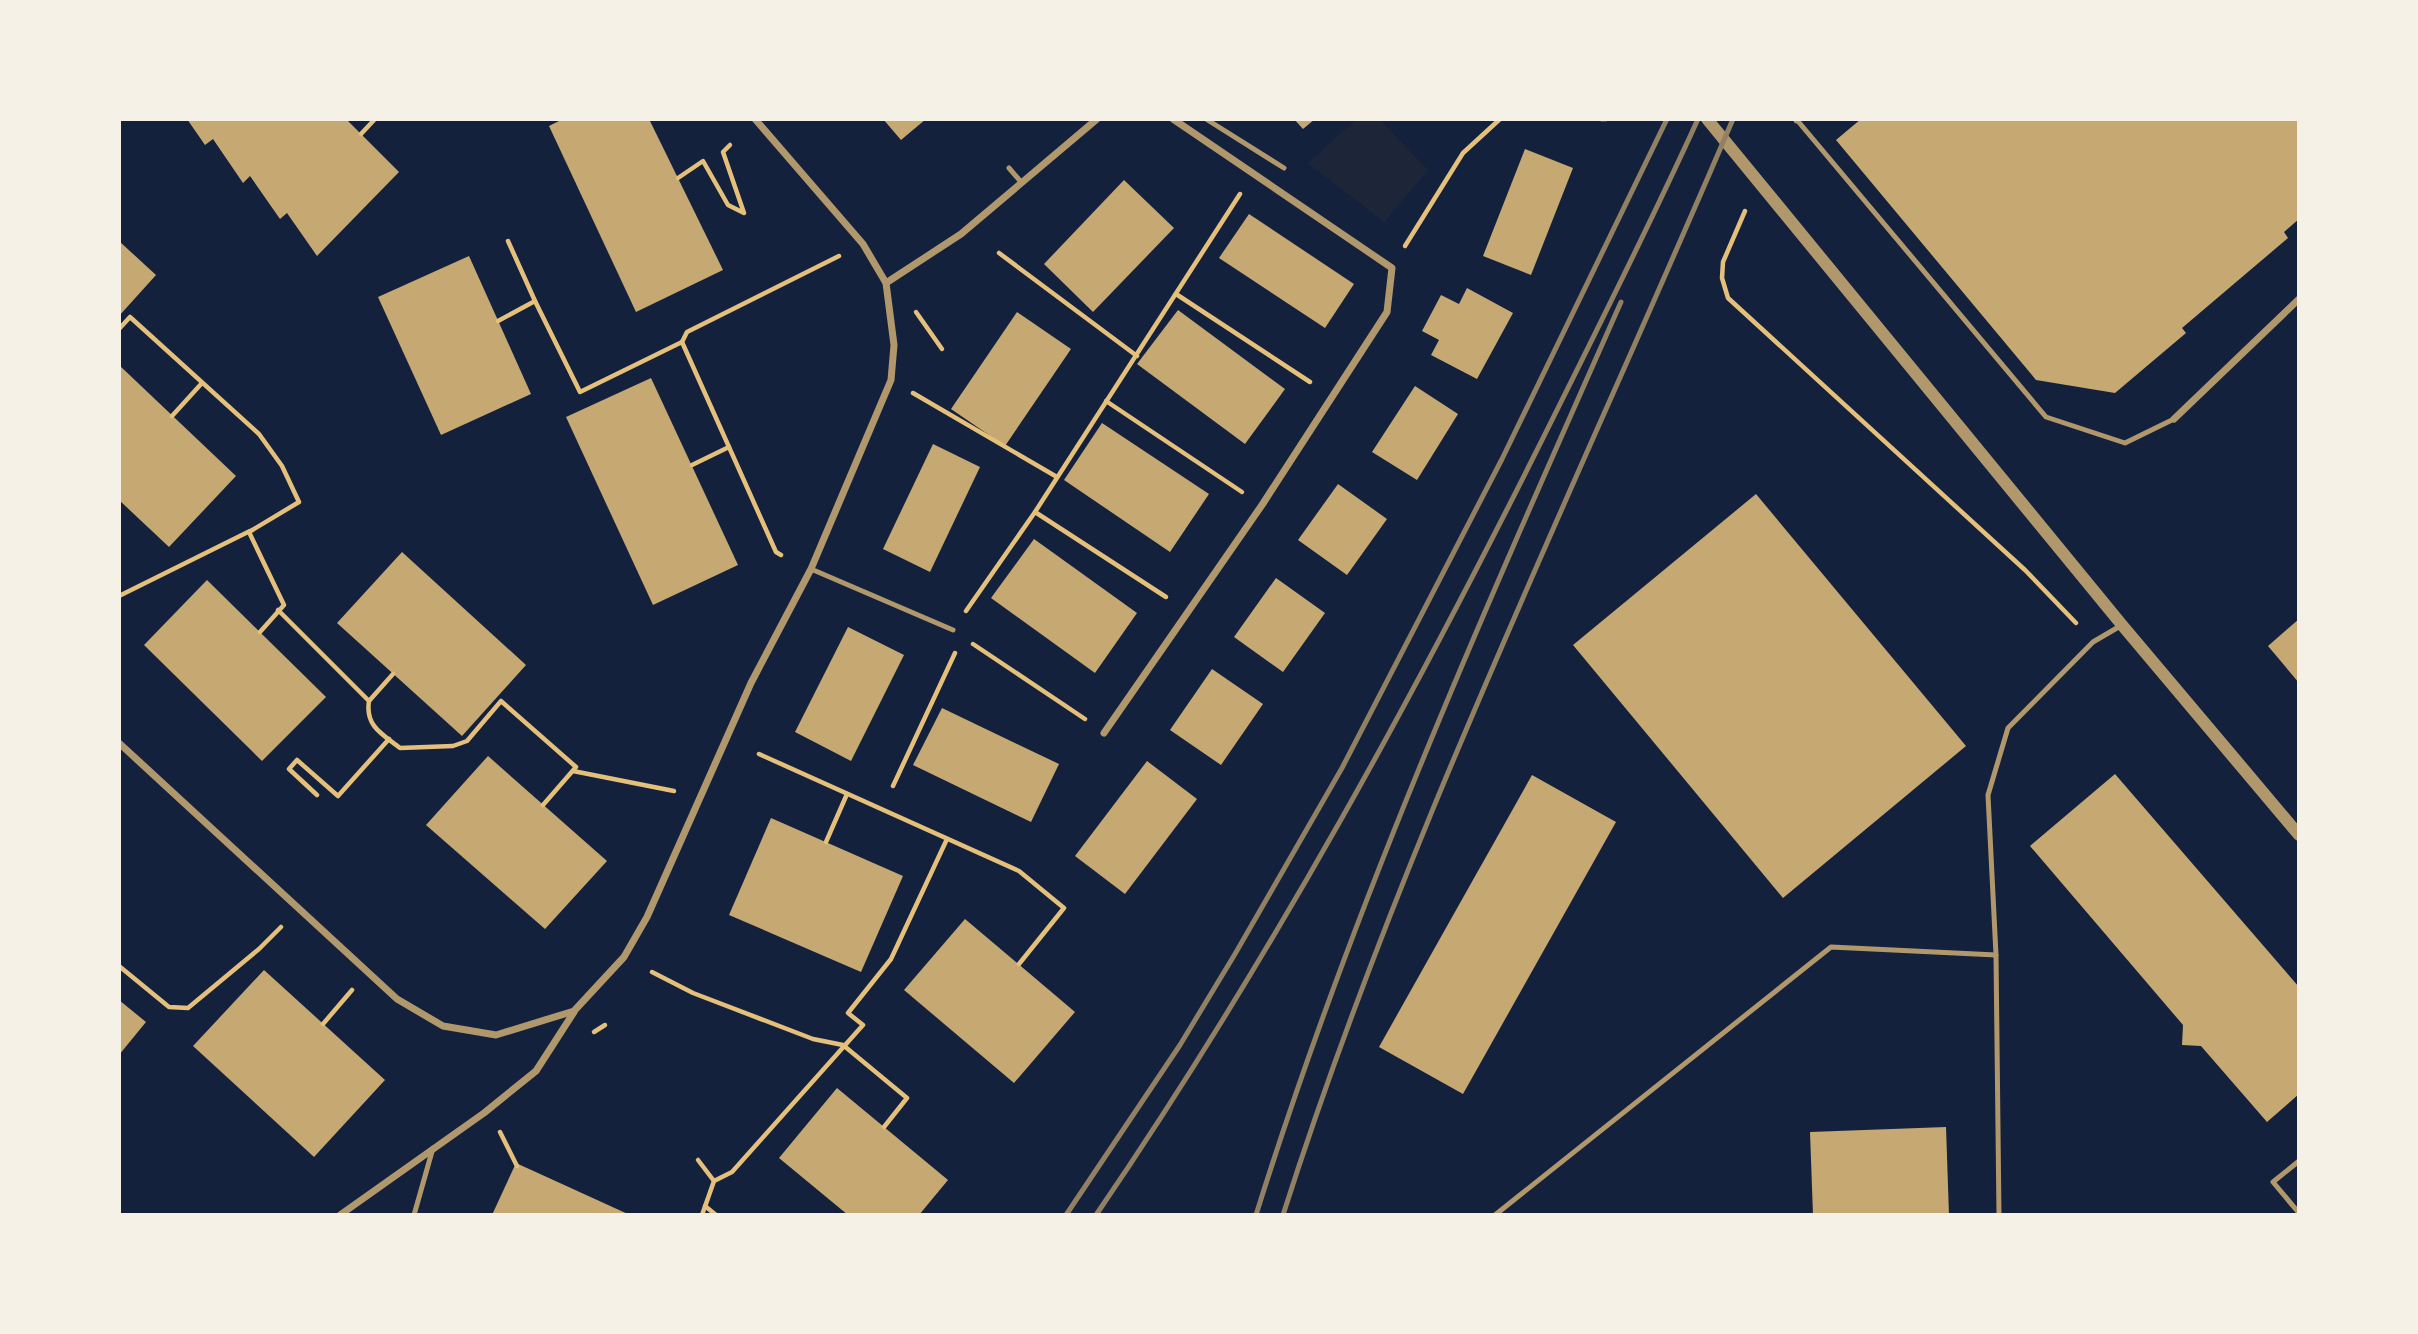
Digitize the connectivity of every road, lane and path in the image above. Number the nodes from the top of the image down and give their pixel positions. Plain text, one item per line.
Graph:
1 (375, 119) edge
2 (755, 119) edge
3 (1097, 119) edge
4 (1173, 119) edge
5 (1206, 119) edge
6 (1500, 119) edge
7 (1707, 119) edge
8 (1797, 119) edge
9 (361, 134) dead end
10 (730, 145) dead end
11 (1283, 167) dead end
12 (1009, 168) dead end
13 (1253, 173) junction
14 (678, 178) dead end
15 (1021, 182) junction
16 (1737, 228) dead end
17 (508, 240) dead end
18 (863, 244) junction
19 (999, 253) dead end
20 (1392, 268) junction
21 (886, 283) junction
22 (1176, 294) junction
23 (2299, 299) edge
24 (535, 301) junction
25 (913, 308) dead end
26 (498, 321) dead end
27 (119, 329) edge
28 (682, 342) junction
29 (942, 349) dead end
30 (1137, 356) junction
31 (891, 380) junction
32 (1308, 380) dead end
33 (202, 383) junction
34 (1106, 401) junction
35 (173, 416) dead end
36 (2174, 419) joint
37 (729, 447) junction
38 (692, 465) dead end
39 (1057, 477) junction
40 (1236, 488) dead end
41 (1035, 512) junction
42 (252, 530) junction
43 (781, 555) dead end
44 (811, 569) junction
45 (119, 596) edge
46 (1166, 597) dead end
47 (278, 610) junction
48 (2122, 625) junction
49 (953, 630) junction
50 (260, 632) dead end
51 (963, 637) junction
52 (2093, 642) junction
53 (393, 674) dead end
54 (369, 701) junction
55 (1104, 733) joint
56 (389, 739) junction
57 (119, 743) edge
58 (759, 754) dead end
59 (573, 771) junction
60 (893, 786) dead end
61 (675, 791) dead end
62 (847, 793) junction
63 (317, 795) dead end
64 (543, 805) dead end
65 (2299, 835) edge
66 (947, 839) junction
67 (826, 842) dead end
68 (281, 927) dead end
69 (1996, 954) junction
70 (1019, 964) dead end
71 (119, 967) edge
72 (368, 972) junction
73 (652, 972) dead end
74 (574, 1011) junction
75 (323, 1024) dead end
76 (843, 1045) junction
77 (484, 1113) junction
78 (884, 1127) dead end
79 (433, 1148) junction
80 (698, 1160) dead end
81 (2299, 1161) edge
82 (517, 1166) dead end
83 (714, 1181) junction
84 (705, 1206) junction
85 (2299, 1213) edge
86 (340, 1215) edge
87 (414, 1215) edge
88 (702, 1215) edge
89 (716, 1215) edge
90 (1495, 1215) edge
91 (1998, 1215) edge

1 - 9 path
2 - 18 street
3 - 15 street
4 - 13 street
5 - 11 lane
6 - 20 path
7 - 48 street
8 - 36 lane
10 - 14 path
12 - 15 lane
13 - 20 street
13 - 22 path
15 - 21 street
16 - 52 path
17 - 24 path
18 - 21 street
18 - 28 path
19 - 30 path
20 - 55 street
21 - 31 street
22 - 30 path
22 - 32 path
23 - 36 street
24 - 26 path
24 - 28 path
25 - 29 path
27 - 33 path
28 - 37 path
30 - 34 path
31 - 39 path
31 - 44 street
33 - 35 path
33 - 42 path
34 - 39 path
34 - 40 path
37 - 38 path
37 - 43 path
39 - 41 path
41 - 46 path
41 - 49 path
42 - 45 path
42 - 47 path
44 - 49 lane
44 - 74 street
47 - 50 path
47 - 54 path
48 - 52 lane
48 - 65 street
49 - 51 path
51 - 55 path
51 - 60 path
52 - 69 lane
53 - 54 path
54 - 56 path
56 - 59 path
56 - 63 path
57 - 72 street
58 - 62 path
59 - 61 path
59 - 64 path
62 - 66 path
62 - 67 path
66 - 70 path
66 - 76 path
68 - 71 path
69 - 90 lane
69 - 91 lane
72 - 74 street
72 - 75 path
73 - 76 path
74 - 77 street
76 - 78 path
76 - 83 path
77 - 79 street
77 - 82 path
79 - 86 street
79 - 87 lane
80 - 83 path
81 - 85 lane
83 - 84 path
84 - 88 path
84 - 89 path

